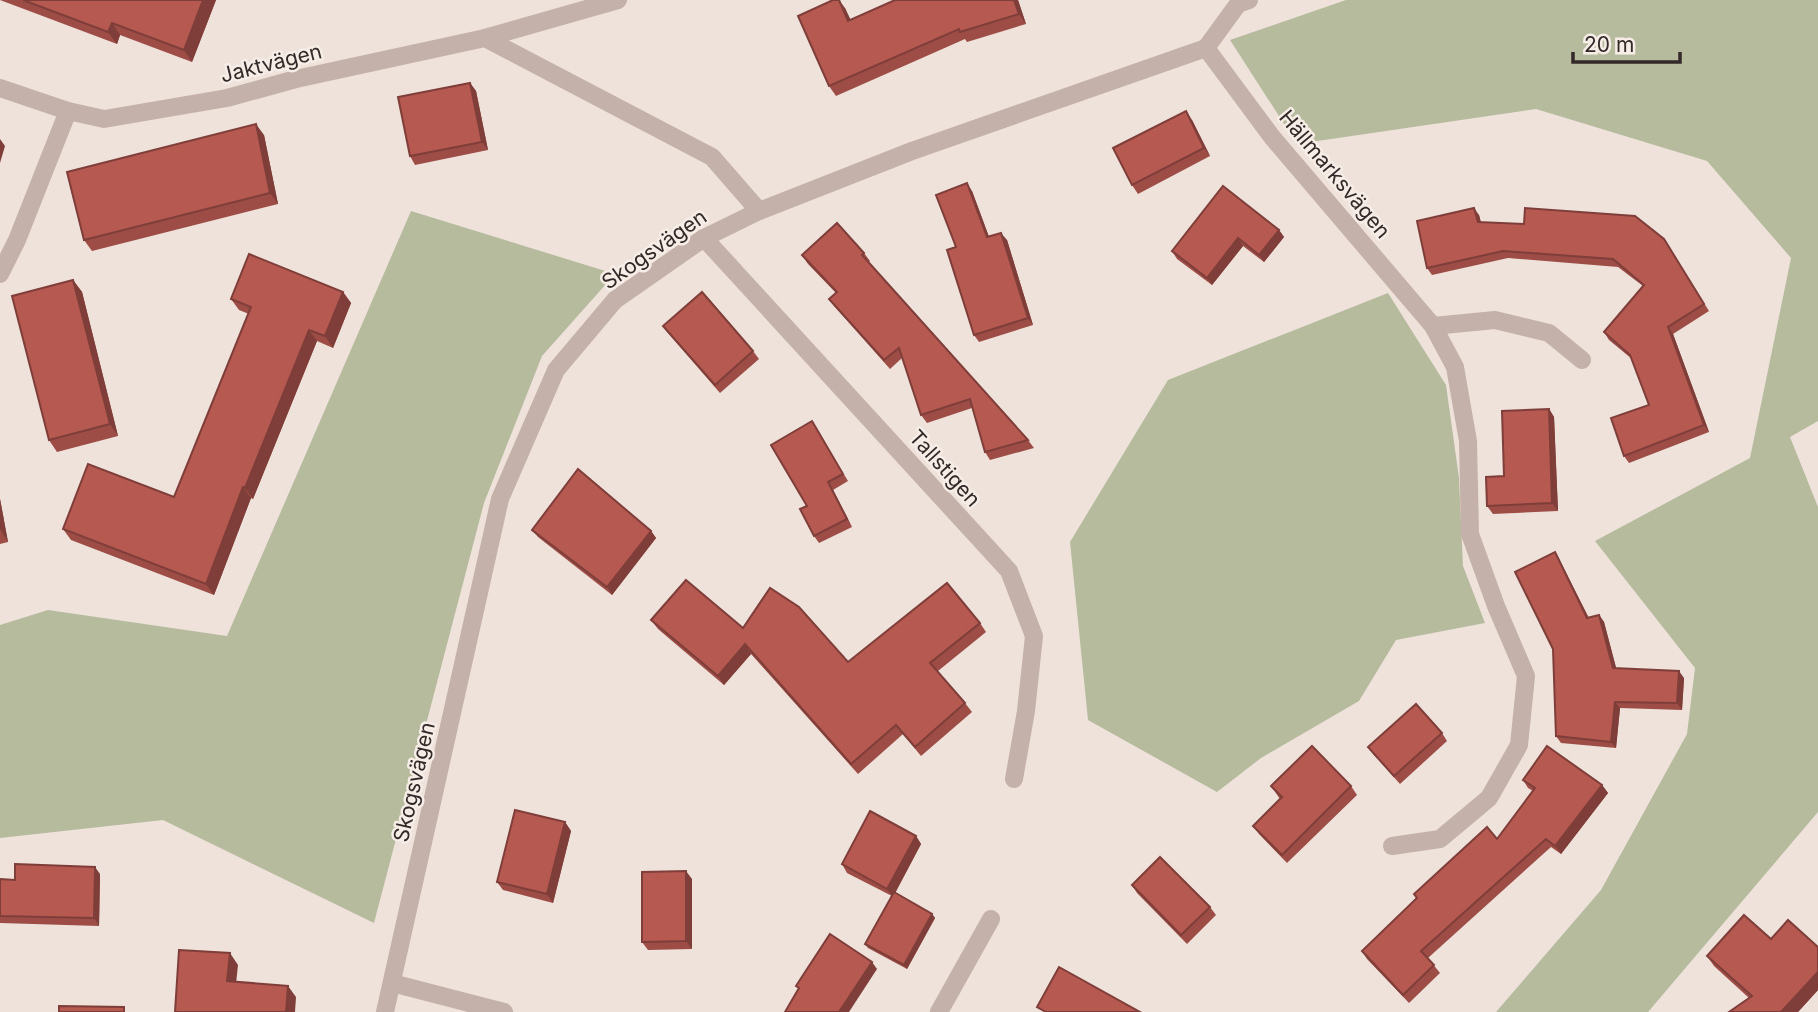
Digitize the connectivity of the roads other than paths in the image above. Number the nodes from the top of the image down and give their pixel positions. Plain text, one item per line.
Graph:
1 (618, 0) edge
2 (1249, 0) edge
3 (485, 38) junction
4 (1206, 48) junction
5 (0, 88) edge
6 (68, 111) junction
7 (759, 211) junction
8 (704, 238) junction
9 (0, 274) edge
10 (1433, 326) junction
11 (1582, 360) dead end
12 (1014, 779) dead end
13 (1392, 846) dead end
14 (991, 919) dead end
15 (392, 983) junction
16 (385, 1012) edge
17 (504, 1012) edge
18 (939, 1012) edge

1 - 3 street, Jaktvägen
2 - 4 street
3 - 6 street, Jaktvägen
3 - 7 street
4 - 7 street, Skogsvägen
4 - 10 street, Hällmarksvägen
5 - 6 street, Jaktvägen
6 - 9 street
7 - 8 street, Skogsvägen
8 - 12 street, Tallstigen
8 - 15 street, Skogsvägen
10 - 11 street
10 - 13 street, Hällmarksvägen
14 - 18 street
15 - 16 street, Skogsvägen
15 - 17 street

